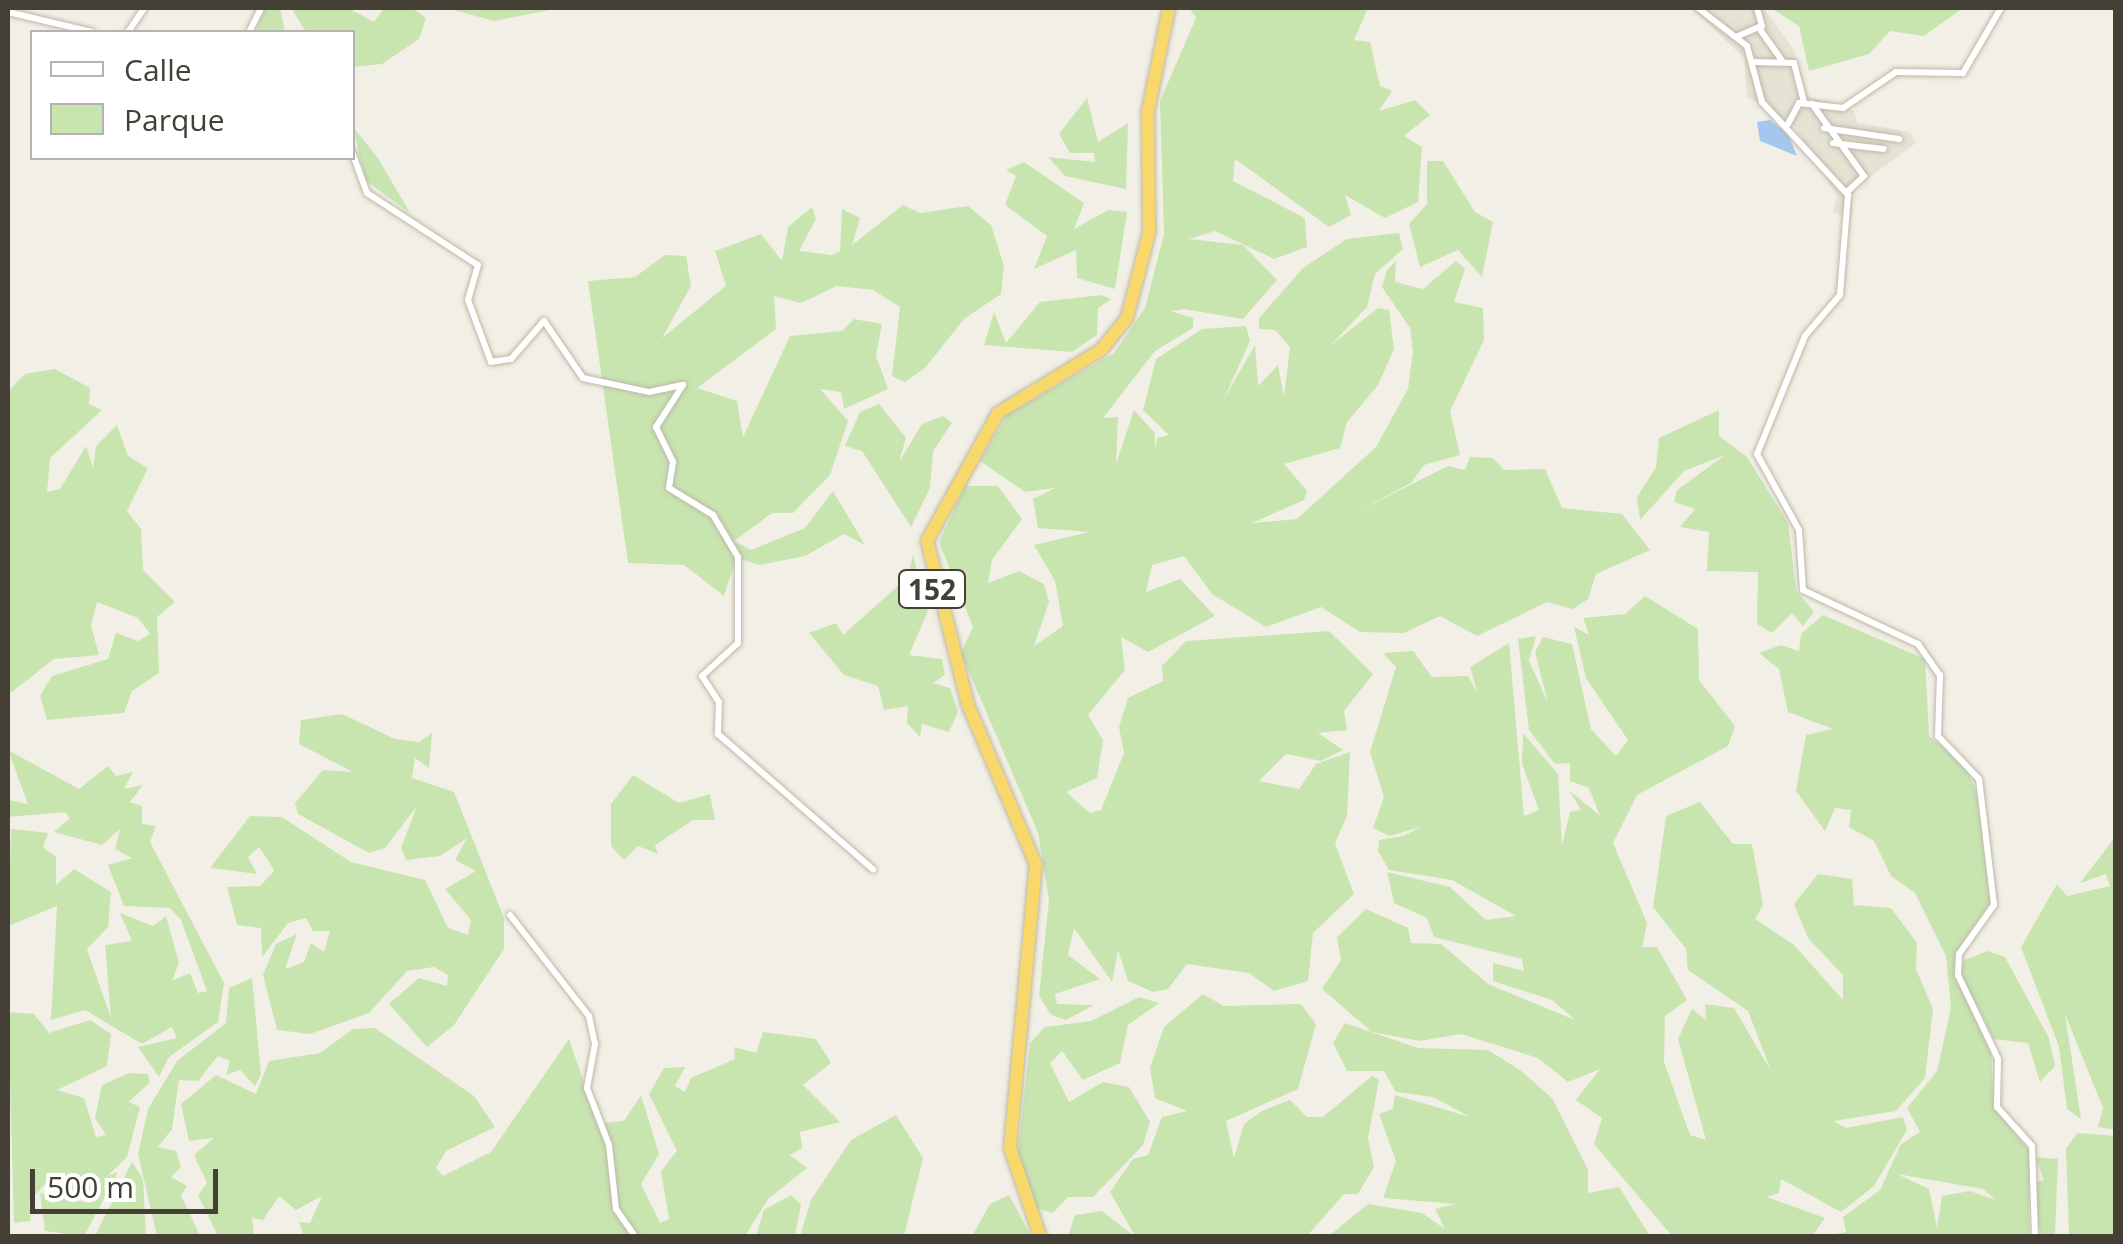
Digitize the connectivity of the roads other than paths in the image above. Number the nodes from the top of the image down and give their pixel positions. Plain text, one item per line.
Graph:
1 (144, 8) edge
2 (1171, 8) edge
3 (1698, 8) edge
4 (1757, 8) edge
5 (2001, 8) edge
6 (8, 12) edge
7 (1760, 27) junction
8 (84, 30) edge
9 (129, 30) edge
10 (1736, 37) junction
11 (1754, 62) junction
12 (1784, 62) junction
13 (1810, 104) junction
14 (1840, 113) dead end
15 (1788, 124) junction
16 (1822, 128) junction
17 (1868, 134) junction
18 (1899, 139) dead end
19 (1831, 142) junction
20 (1866, 147) junction
21 (1884, 149) dead end
22 (355, 160) edge
23 (1847, 192) junction
24 (872, 869) dead end
25 (510, 915) dead end
26 (635, 1236) edge
27 (1042, 1236) edge
28 (2035, 1236) edge

1 - 9 street
2 - 27 highway, 152
3 - 10 street
4 - 7 street
5 - 13 street
6 - 8 street
7 - 10 street
7 - 12 street
10 - 11 street
11 - 12 street
11 - 15 street
12 - 13 street
13 - 14 street
13 - 15 street
13 - 16 street
15 - 23 street
16 - 17 street
16 - 19 street
17 - 18 street
17 - 20 street
19 - 20 street
19 - 23 street
20 - 21 street
22 - 24 street
23 - 28 street
25 - 26 street

